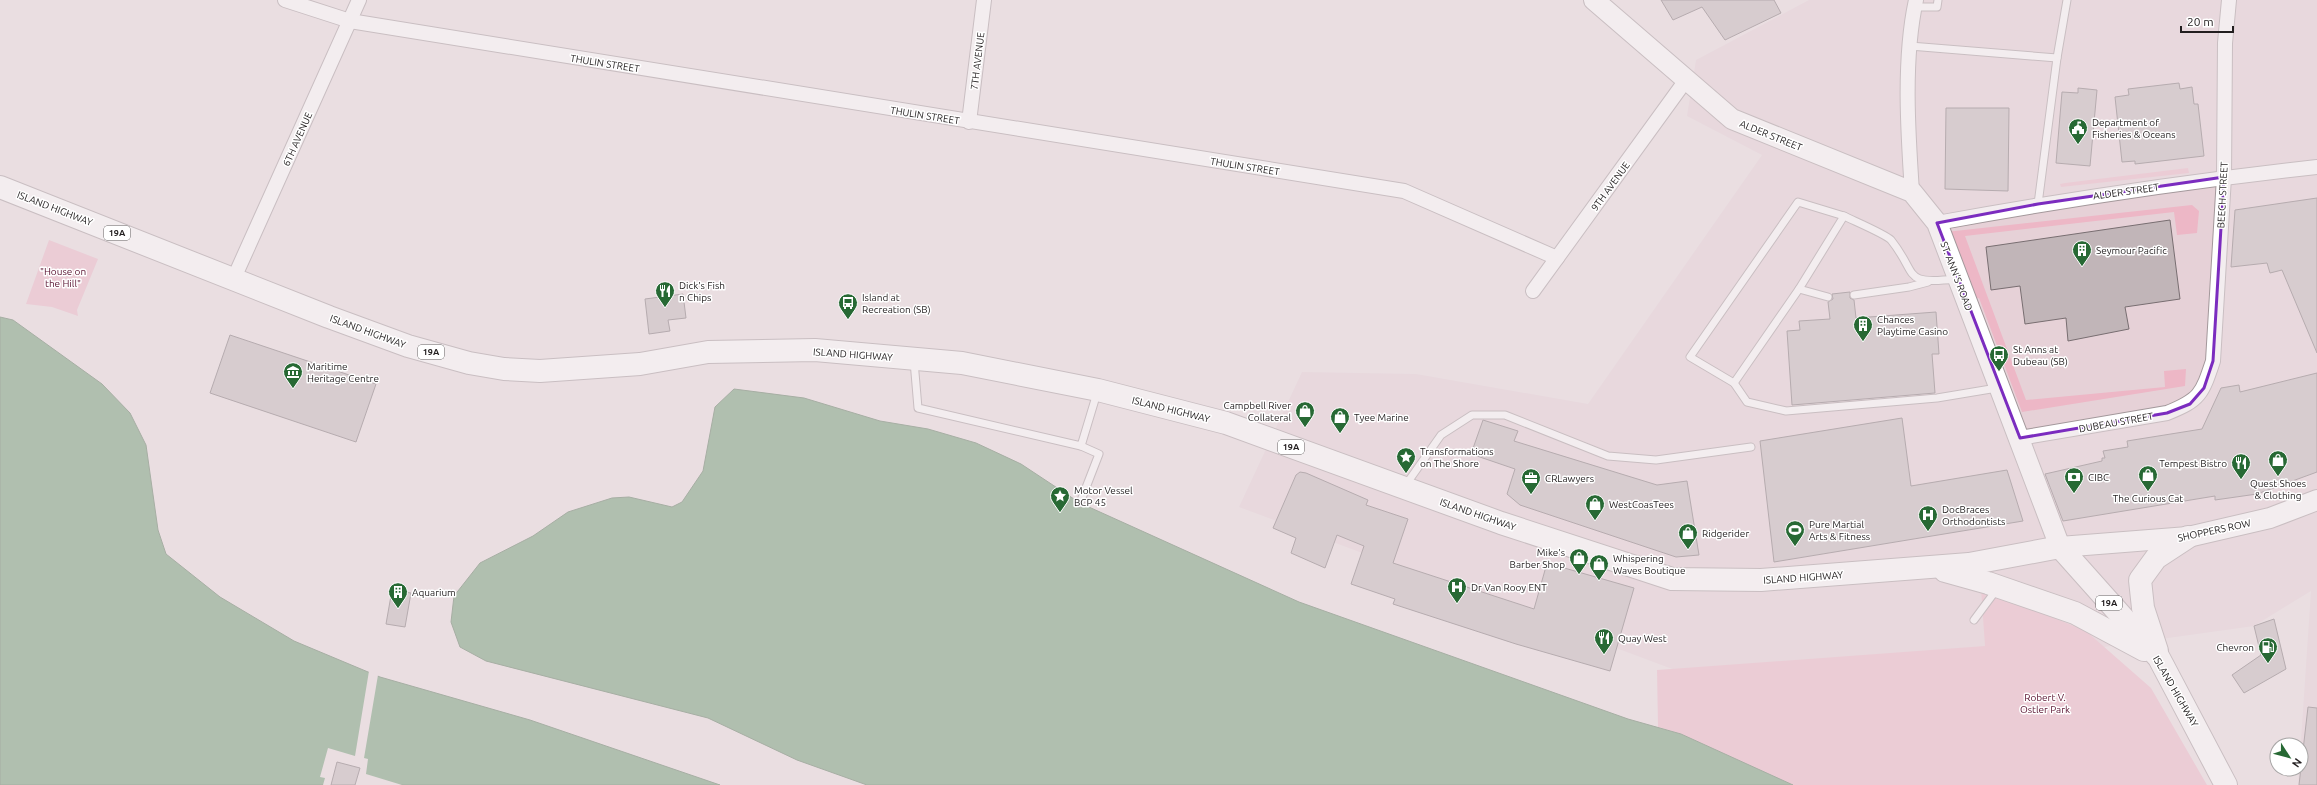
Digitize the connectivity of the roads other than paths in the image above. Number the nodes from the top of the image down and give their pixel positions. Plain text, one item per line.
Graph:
1 (285, 0) edge
2 (359, 0) edge
3 (984, 0) edge
4 (1594, 0) edge
5 (1938, 0) edge
6 (2067, 0) edge
7 (2229, 0) edge
8 (1915, 4) edge
9 (350, 21) junction
10 (1910, 46) junction
11 (2057, 58) junction
12 (1686, 80) junction
13 (969, 122) junction
14 (2317, 167) edge
15 (2224, 177) junction
16 (0, 187) edge
17 (1912, 192) junction
18 (2038, 204) junction
19 (1844, 216) junction
20 (1937, 223) junction
21 (1557, 258) junction
22 (234, 278) junction
23 (1959, 279) junction
24 (1928, 282) junction
25 (1799, 289) junction
26 (1533, 291) dead end
27 (1854, 295) dead end
28 (1828, 298) dead end
29 (914, 359) junction
30 (1734, 383) junction
31 (2000, 388) junction
32 (2204, 388) joint
33 (1098, 390) junction
34 (2020, 438) junction
35 (1081, 446) junction
36 (1751, 447) dead end
37 (1404, 488) junction
38 (2317, 500) edge
39 (1080, 504) dead end
40 (2188, 537) junction
41 (2060, 547) junction
42 (1932, 567) junction
43 (1999, 586) junction
44 (1974, 620) dead end
45 (2159, 658) junction
46 (2226, 785) edge

1 - 9 street, THULIN STREET
2 - 9 street, 6TH AVENUE
3 - 13 street, 7TH AVENUE
4 - 12 street, ALDER STREET
5 - 8 lane
6 - 11 lane
7 - 15 street, BEECH STREET
8 - 10 street, ST. ANN'S ROAD
9 - 13 street, THULIN STREET
9 - 22 street, 6TH AVENUE
10 - 11 lane
10 - 17 street, ST. ANN'S ROAD
11 - 18 lane
12 - 17 street, ALDER STREET
12 - 21 street, 9TH AVENUE
13 - 21 street, THULIN STREET
14 - 15 street, ALDER STREET
15 - 18 street, ALDER STREET
15 - 32 street, BEECH STREET
16 - 22 main road, ISLAND HIGHWAY / 19A
17 - 20 street, ST. ANN'S ROAD
18 - 20 street, ALDER STREET
19 - 24 lane
19 - 25 lane
19 - 30 lane
20 - 23 street, ST. ANN'S ROAD
21 - 26 street, 9TH AVENUE
22 - 29 main road, ISLAND HIGHWAY / 19A
23 - 24 lane
23 - 31 street, ST. ANN'S ROAD
24 - 27 lane
25 - 28 lane
25 - 30 lane
29 - 33 main road, ISLAND HIGHWAY / 19A
29 - 35 lane
30 - 31 lane
31 - 34 street, ST. ANN'S ROAD
32 - 34 street, DUBEAU STREET
33 - 35 lane
33 - 37 main road, ISLAND HIGHWAY / 19A
34 - 41 street, ST. ANN'S ROAD
35 - 39 lane
36 - 37 lane
37 - 42 main road, ISLAND HIGHWAY / 19A
38 - 40 street, SHOPPERS ROW
40 - 41 street, SHOPPERS ROW
40 - 45 main road
41 - 42 main road, ISLAND HIGHWAY / 19A
41 - 45 main road, ISLAND HIGHWAY / 19A
42 - 43 main road
43 - 44 lane
43 - 45 main road
45 - 46 main road, ISLAND HIGHWAY / 19A

